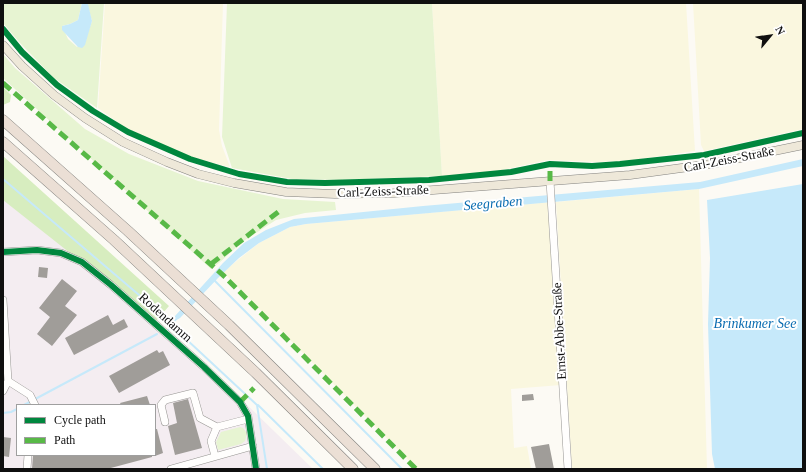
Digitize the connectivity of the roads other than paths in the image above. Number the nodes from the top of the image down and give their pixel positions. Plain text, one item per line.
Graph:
1 (3, 45) edge
2 (3, 120) edge
3 (3, 142) edge
4 (803, 145) edge
5 (550, 181) junction
6 (3, 252) edge
7 (3, 300) edge
8 (8, 381) junction
9 (3, 391) edge
10 (34, 404) edge
11 (248, 419) junction
12 (165, 422) dead end
13 (217, 427) junction
14 (253, 446) junction
15 (28, 456) edge
16 (215, 456) junction
17 (27, 469) edge
18 (171, 469) edge
19 (256, 469) edge
20 (353, 469) edge
21 (375, 469) edge
22 (568, 469) edge

1 - 5 main road, Carl-Zeiss-Straße
2 - 21 highway
3 - 20 highway
4 - 5 main road, Carl-Zeiss-Straße
5 - 22 street, Ernst-Abbe-Straße
6 - 11 street, Rodendamm
7 - 8 street
8 - 9 street
8 - 10 street
11 - 13 street
11 - 14 street, Rodendamm
12 - 13 street
13 - 16 street
14 - 16 street
14 - 19 street, Rodendamm
15 - 17 street
16 - 18 street

